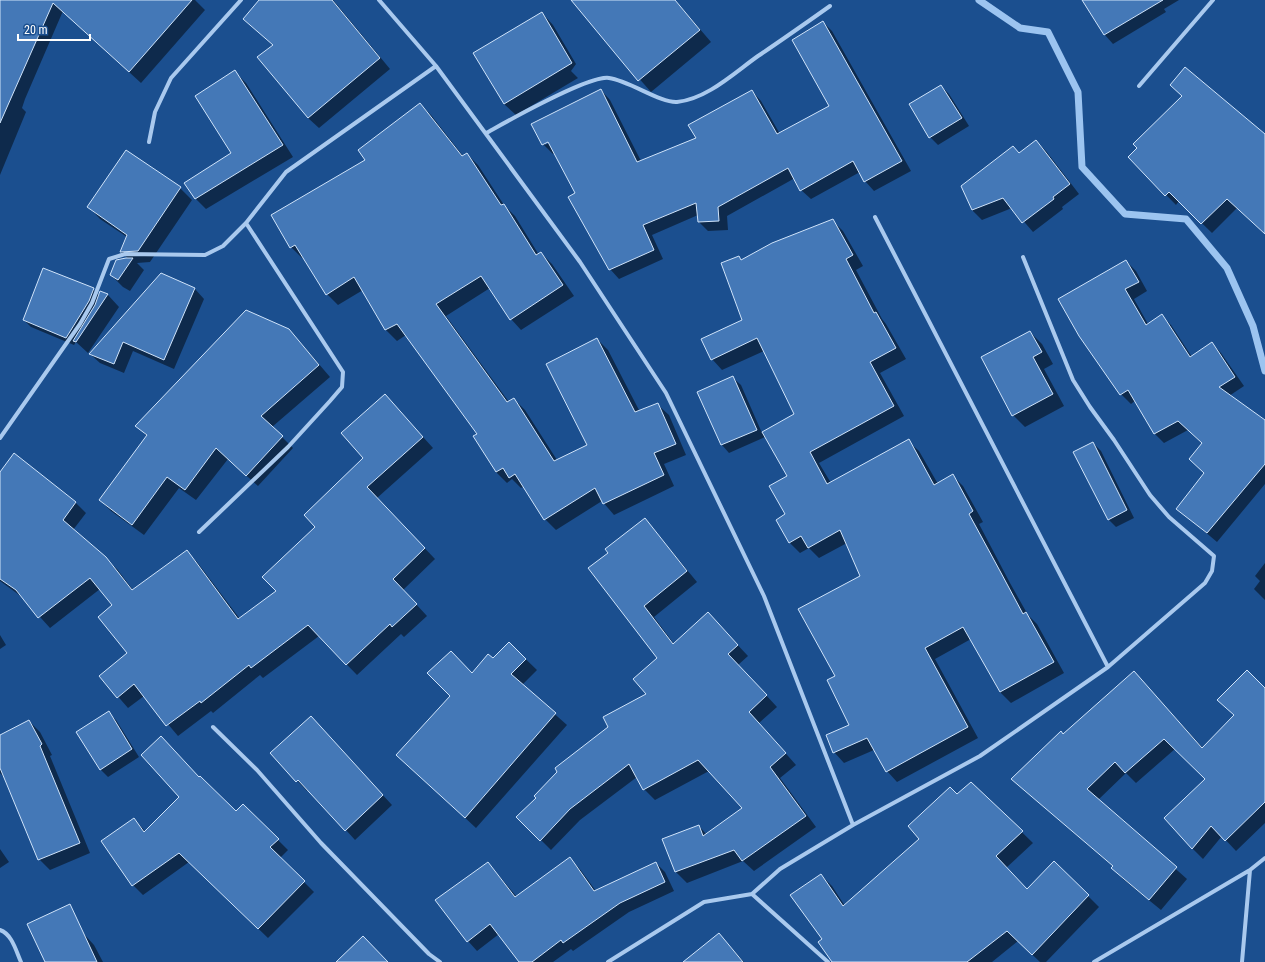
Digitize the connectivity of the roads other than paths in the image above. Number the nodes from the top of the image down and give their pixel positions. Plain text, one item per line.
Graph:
1 (241, 0) edge
2 (379, 0) edge
3 (1212, 0) edge
4 (830, 6) dead end
5 (436, 66) junction
6 (1139, 86) dead end
7 (486, 133) junction
8 (149, 142) dead end
9 (875, 217) dead end
10 (246, 223) junction
11 (1023, 257) dead end
12 (0, 438) edge
13 (199, 532) dead end
14 (1108, 666) junction
15 (213, 727) dead end
16 (853, 825) junction
17 (1265, 858) edge
18 (1250, 870) junction
19 (752, 894) junction
20 (0, 930) edge
21 (20, 962) edge
22 (440, 962) edge
23 (608, 962) edge
24 (828, 962) edge
25 (1094, 962) edge
26 (1242, 962) edge

1 - 8 street
2 - 5 street
3 - 6 street
4 - 7 street
5 - 7 street
5 - 10 street
7 - 16 street
9 - 14 street
10 - 12 street
10 - 13 street
11 - 14 street
14 - 16 street
15 - 22 street
16 - 19 street
17 - 18 street
18 - 25 street
18 - 26 street
19 - 23 street
19 - 24 street
20 - 21 street

